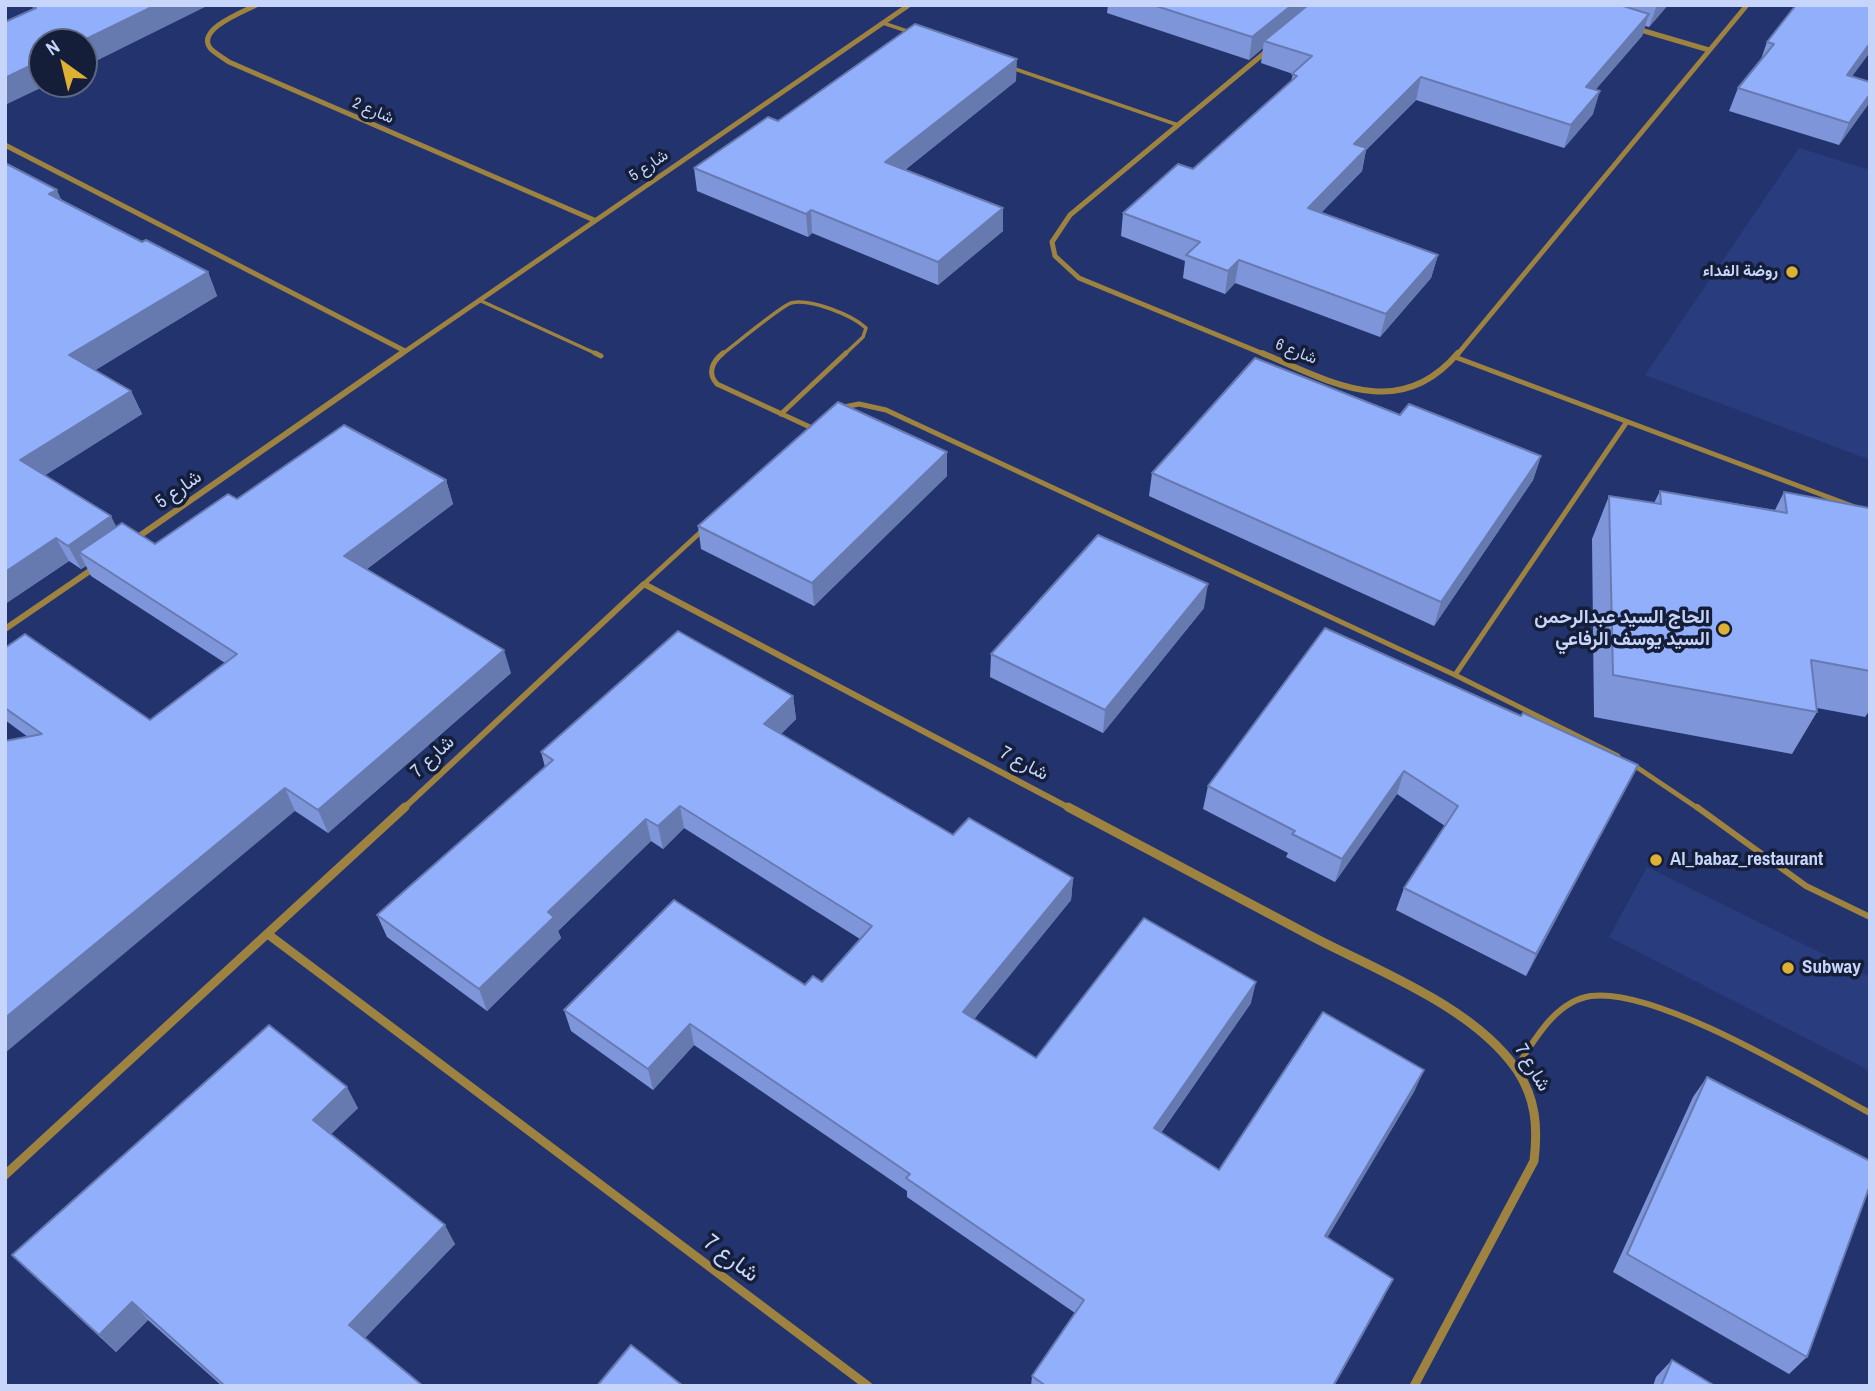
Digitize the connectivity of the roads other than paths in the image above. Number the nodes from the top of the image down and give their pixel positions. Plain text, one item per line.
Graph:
1 (256, 5) edge
2 (909, 5) edge
3 (1747, 5) edge
4 (883, 23) junction
5 (1633, 27) edge
6 (921, 36) edge
7 (1271, 48) edge
8 (1709, 50) junction
9 (1011, 68) edge
10 (1178, 125) junction
11 (5, 145) edge
12 (594, 220) junction
13 (479, 300) junction
14 (405, 351) junction
15 (601, 356) dead end
16 (1455, 357) junction
17 (835, 410) edge
18 (781, 414) junction
19 (820, 421) edge
20 (1626, 423) junction
21 (812, 428) junction
22 (803, 437) edge
23 (1857, 508) edge
24 (714, 520) edge
25 (124, 548) edge
26 (101, 563) edge
27 (644, 584) junction
28 (5, 629) edge
29 (1455, 675) junction
30 (1870, 917) edge
31 (269, 935) junction
32 (1516, 1068) junction
33 (1870, 1113) edge
34 (5, 1175) edge
35 (868, 1386) edge
36 (1414, 1386) edge

1 - 12 street, شارع 2
2 - 4 street, شارع 5
3 - 8 street, شارع 6
4 - 6 lane
4 - 12 street, شارع 5
5 - 8 street
7 - 10 street, شارع 6
8 - 16 street, شارع 6
9 - 10 lane
10 - 16 street, شارع 6
11 - 14 street
12 - 13 street, شارع 5
13 - 14 street, شارع 5
13 - 15 lane
14 - 25 street, شارع 5
16 - 20 lane
17 - 29 lane
18 - 18 lane
18 - 21 lane
19 - 21 lane
20 - 23 lane
20 - 29 lane
21 - 22 lane
24 - 27 lane
26 - 28 street
27 - 31 street, شارع 7
27 - 32 street, شارع 7
29 - 30 lane
31 - 34 street, شارع 7
31 - 35 street, شارع 7
32 - 33 lane
32 - 36 street, شارع 7

